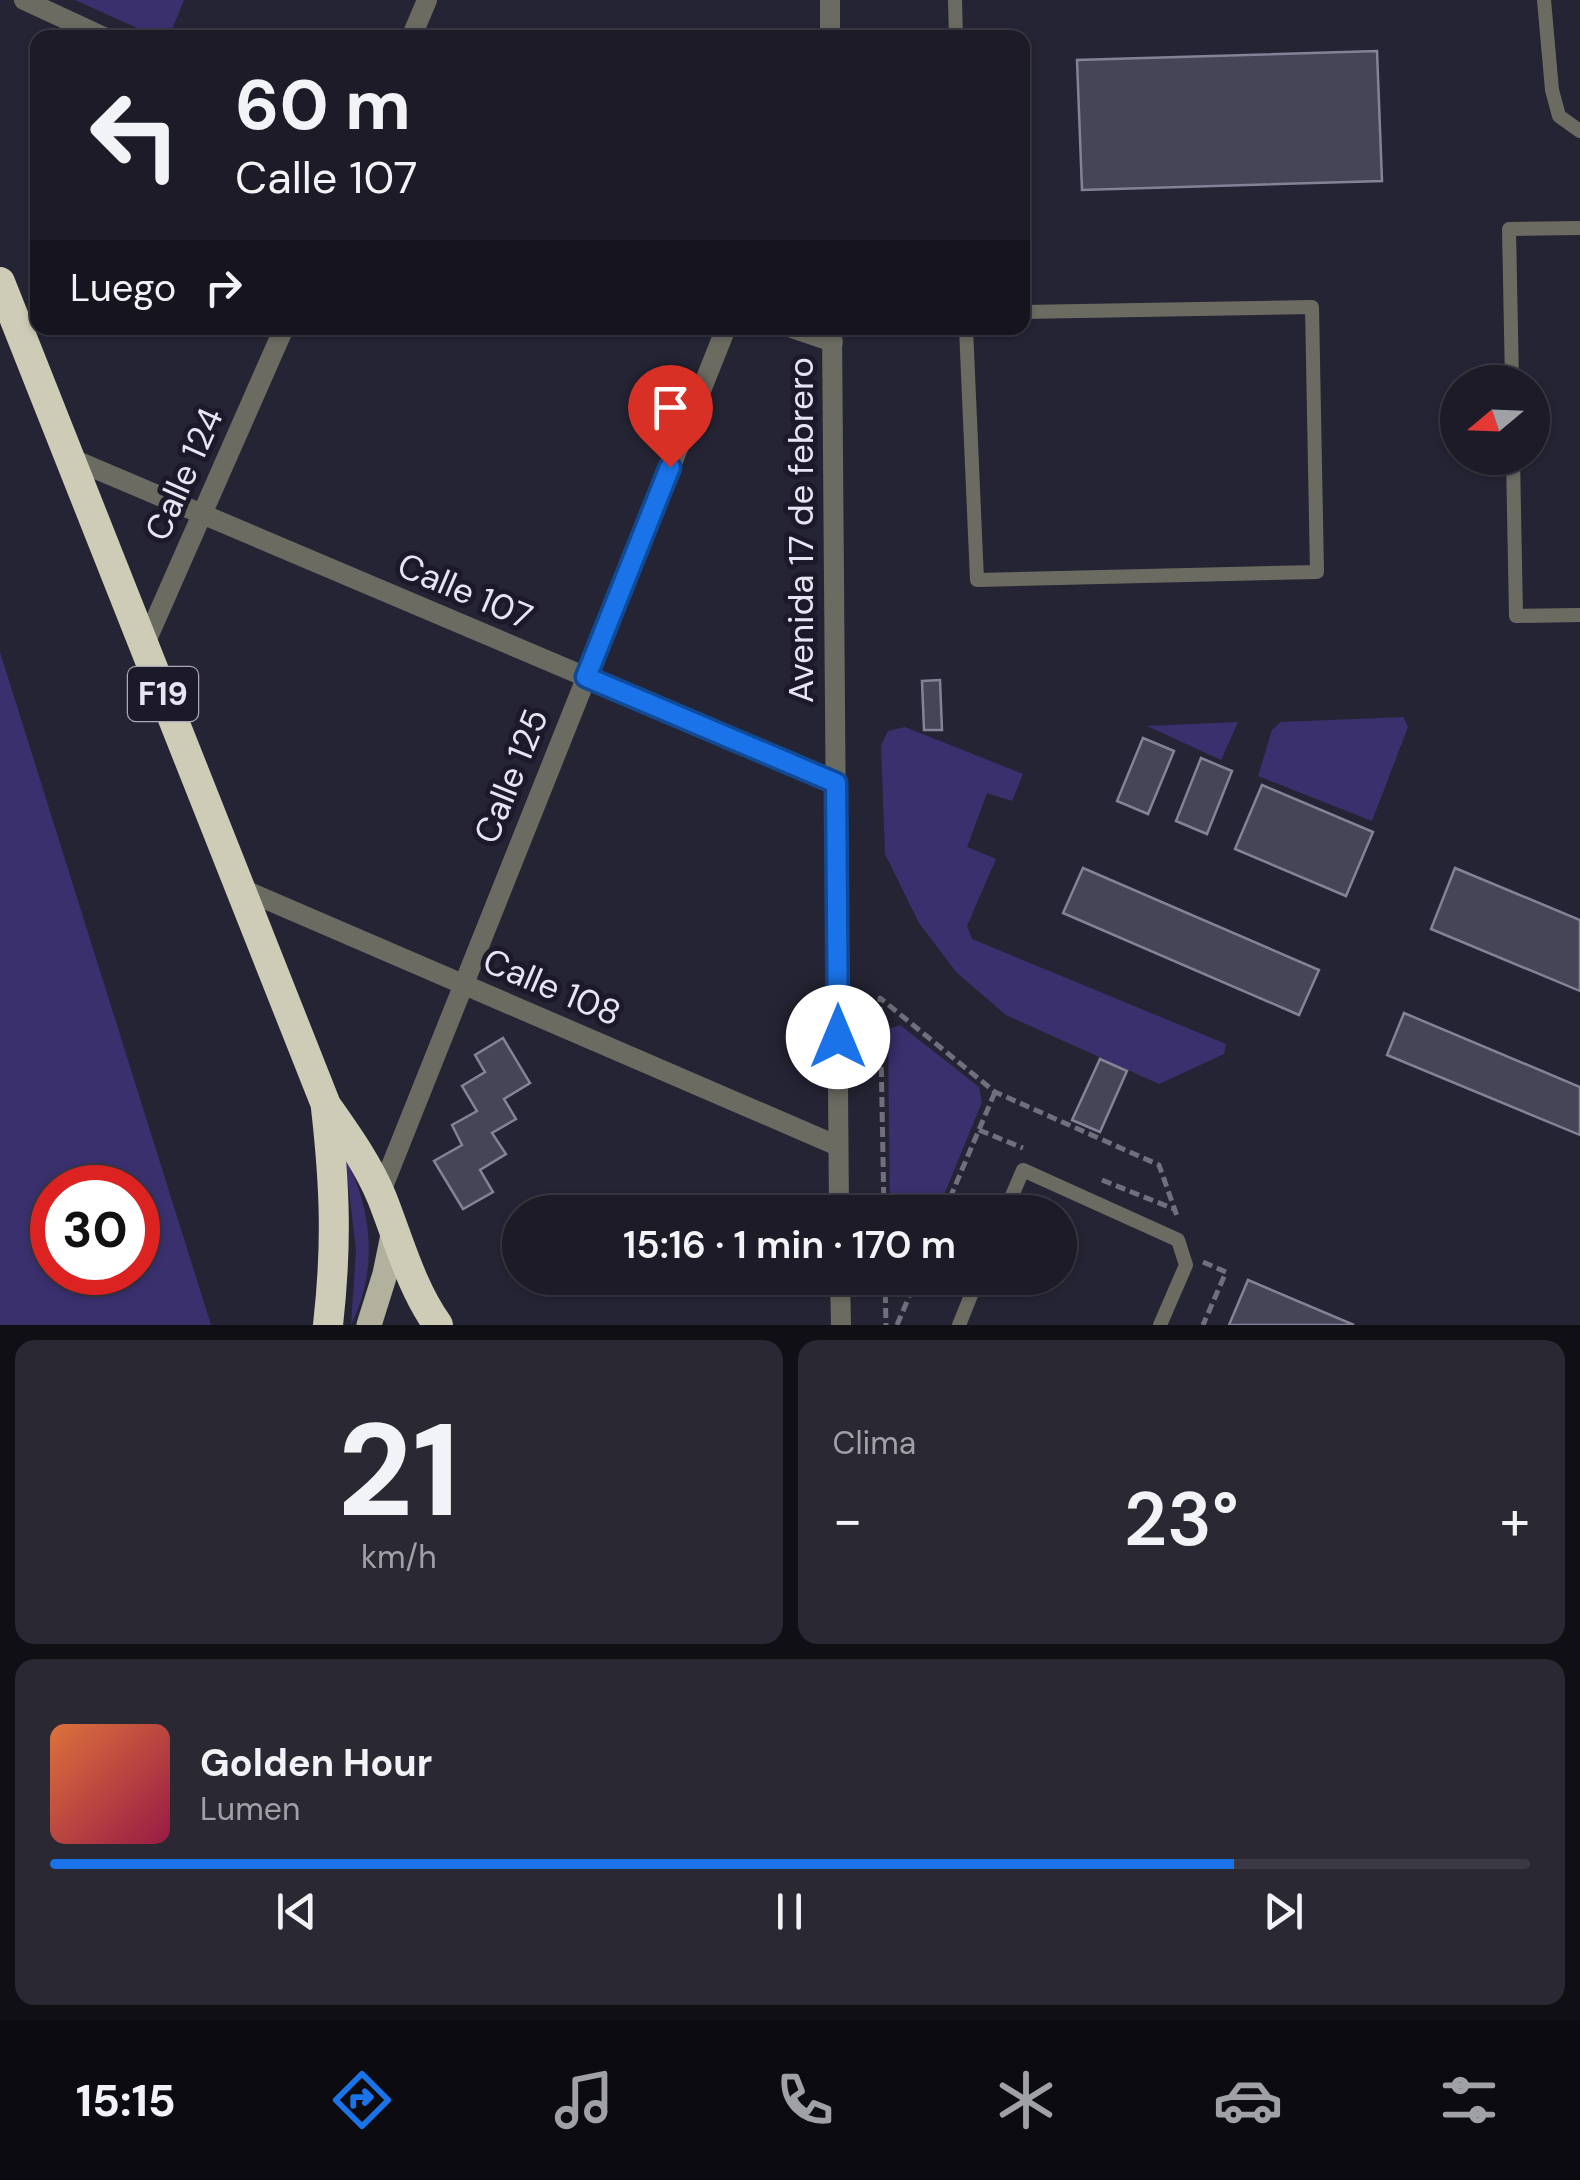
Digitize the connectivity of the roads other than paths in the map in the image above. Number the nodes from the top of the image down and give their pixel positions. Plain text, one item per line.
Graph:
1 (24, 0) edge
2 (427, 0) edge
3 (830, 0) edge
4 (955, 0) edge
5 (1544, 0) edge
6 (89, 30) edge
7 (414, 30) edge
8 (830, 30) edge
9 (956, 30) edge
10 (1559, 116) junction
11 (1580, 119) edge
12 (1580, 131) edge
13 (1580, 228) edge
14 (0, 282) edge
15 (1030, 312) edge
16 (281, 335) edge
17 (723, 335) edge
18 (832, 335) edge
19 (966, 335) edge
20 (1512, 365) edge
21 (70, 458) junction
22 (1513, 475) edge
23 (202, 515) junction
24 (1580, 616) edge
25 (144, 646) junction
26 (586, 677) junction
27 (836, 783) junction
28 (240, 888) junction
29 (462, 984) junction
30 (326, 1105) junction
31 (838, 1146) junction
32 (380, 1194) junction
33 (839, 1195) edge
34 (1012, 1195) edge
35 (394, 1230) junction
36 (840, 1295) edge
37 (971, 1295) edge
38 (328, 1325) edge
39 (369, 1325) edge
40 (438, 1325) edge
41 (841, 1325) edge
42 (959, 1325) edge
43 (1160, 1325) edge

1 - 6 street
2 - 7 street
3 - 8 street
4 - 9 lane
5 - 10 lane
10 - 11 lane
10 - 12 lane
13 - 20 lane
14 - 21 highway, F19
15 - 19 lane
16 - 23 street, Calle 124
17 - 26 street, Calle 125
18 - 27 street, Avenida 17 de febrero
21 - 23 street, Calle 107
21 - 25 highway, F19
22 - 24 lane
23 - 25 street, Calle 124
23 - 26 street, Calle 107
25 - 28 highway, F19
26 - 27 street, Calle 107
26 - 29 street, Calle 125
27 - 31 street, Avenida 17 de febrero
28 - 29 street, Calle 108
28 - 30 highway, F19
29 - 31 street, Calle 108
29 - 32 street, Calle 125
30 - 32 highway, F19
30 - 38 highway, F19
31 - 33 street, Avenida 17 de febrero
32 - 35 highway, F19
34 - 43 lane
35 - 39 main road
35 - 40 highway, F19
36 - 41 street
37 - 42 lane

